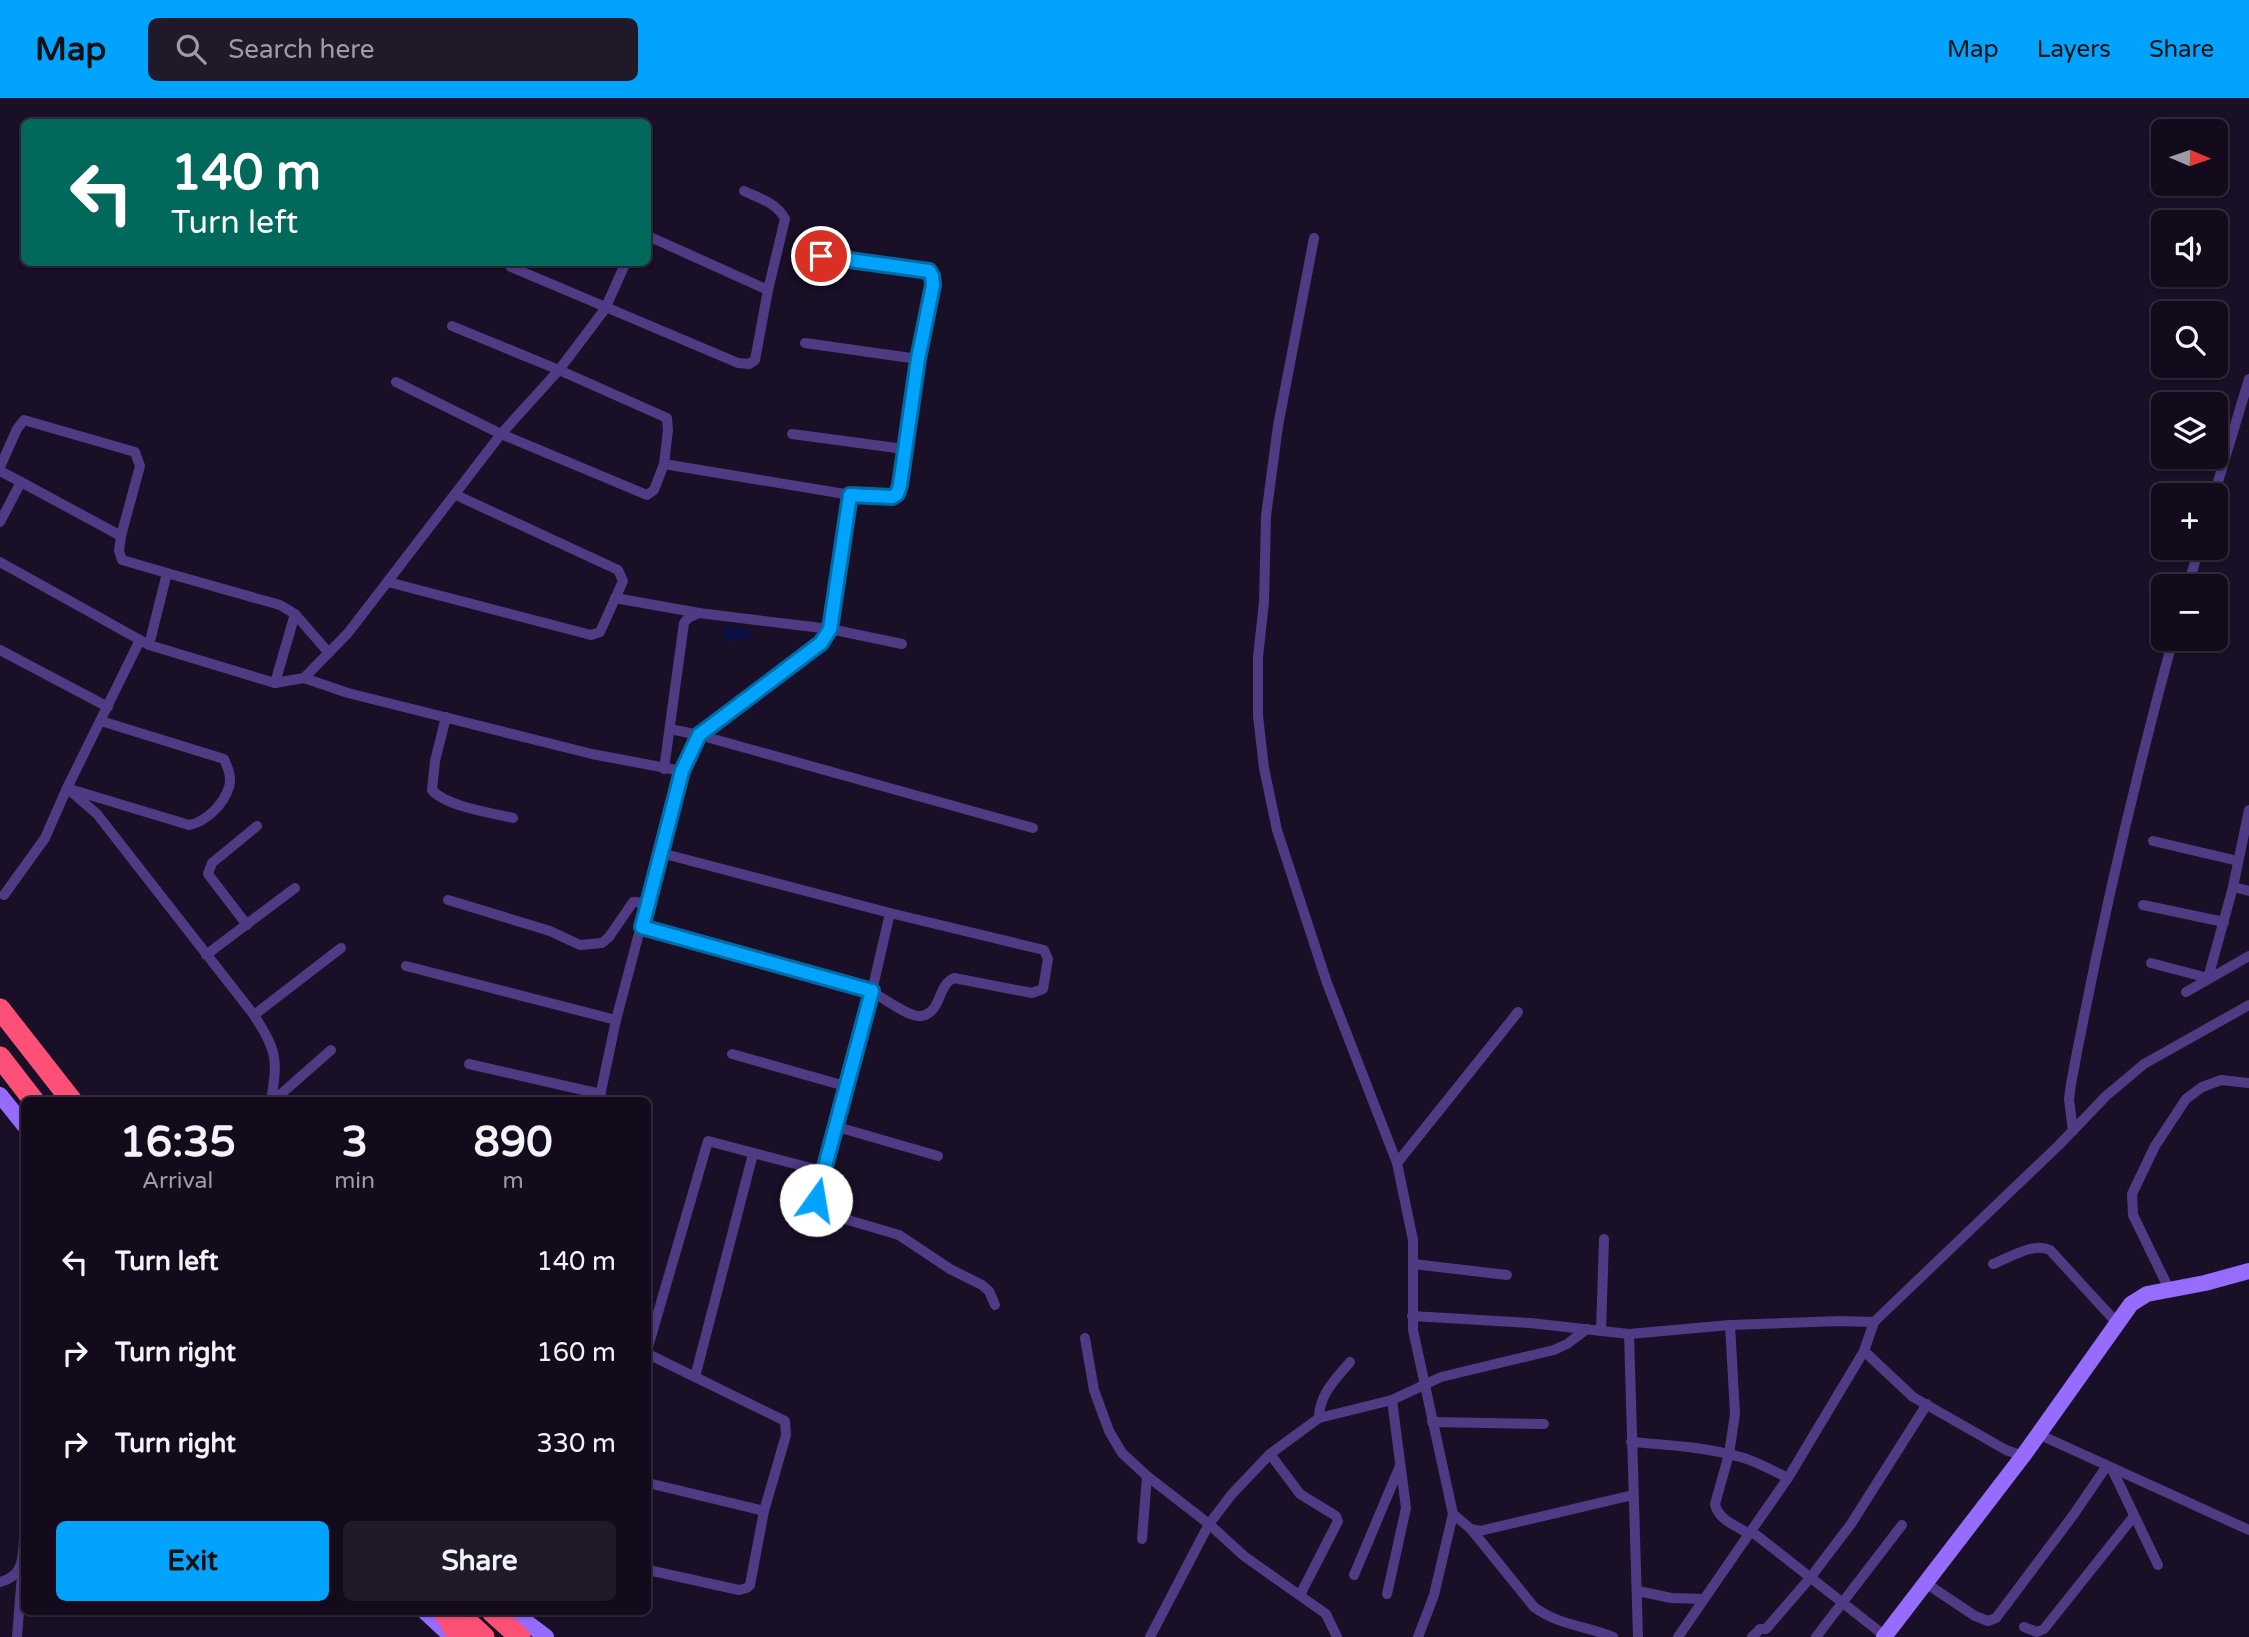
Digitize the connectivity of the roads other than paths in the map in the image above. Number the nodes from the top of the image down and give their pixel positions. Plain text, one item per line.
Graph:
1 (744, 191) dead end
2 (651, 237) edge
3 (1314, 238) dead end
4 (821, 256) dead end
5 (624, 266) edge
6 (511, 267) dead end
7 (768, 290) junction
8 (605, 309) junction
9 (452, 326) dead end
10 (805, 343) dead end
11 (918, 359) junction
12 (559, 370) junction
13 (2249, 379) edge
14 (396, 382) dead end
15 (792, 433) dead end
16 (501, 434) junction
17 (904, 449) junction
18 (664, 464) junction
19 (0, 469) edge
20 (21, 482) junction
21 (2218, 483) edge
22 (456, 495) junction
23 (850, 495) junction
24 (0, 522) edge
25 (121, 536) junction
26 (0, 562) edge
27 (167, 573) junction
28 (388, 582) junction
29 (615, 598) junction
30 (699, 613) junction
31 (295, 614) junction
32 (830, 629) junction
33 (144, 642) junction
34 (902, 644) dead end
35 (333, 649) junction
36 (0, 650) edge
37 (2170, 651) edge
38 (304, 678) junction
39 (275, 683) junction
40 (108, 707) junction
41 (446, 717) junction
42 (101, 721) junction
43 (670, 729) junction
44 (699, 735) junction
45 (664, 769) junction
46 (682, 771) junction
47 (67, 788) junction
48 (2249, 810) edge
49 (513, 818) dead end
50 (257, 826) dead end
51 (2247, 827) edge
52 (1032, 828) dead end
53 (2153, 841) dead end
54 (661, 853) junction
55 (2238, 861) junction
56 (2233, 887) junction
57 (295, 888) dead end
58 (2249, 891) edge
59 (4, 895) dead end
60 (448, 901) dead end
61 (648, 903) junction
62 (2143, 905) dead end
63 (890, 913) junction
64 (2224, 922) junction
65 (247, 925) junction
66 (642, 927) junction
67 (341, 948) dead end
68 (206, 955) junction
69 (2249, 956) edge
70 (2151, 963) dead end
71 (406, 966) dead end
72 (2208, 978) junction
73 (872, 991) junction
74 (2186, 992) dead end
75 (2249, 1005) edge
76 (0, 1009) edge
77 (1518, 1012) dead end
78 (254, 1015) junction
79 (616, 1020) junction
80 (331, 1050) dead end
81 (732, 1054) dead end
82 (0, 1057) edge
83 (469, 1064) dead end
84 (2249, 1083) edge
85 (845, 1086) junction
86 (0, 1095) edge
87 (31, 1097) edge
88 (69, 1097) edge
89 (272, 1097) edge
90 (277, 1097) edge
91 (600, 1097) edge
92 (21, 1121) edge
93 (834, 1126) junction
94 (2073, 1131) junction
95 (753, 1154) junction
96 (939, 1156) dead end
97 (1397, 1163) junction
98 (822, 1171) junction
99 (1604, 1239) dead end
100 (1413, 1264) junction
101 (1993, 1264) dead end
102 (2249, 1271) edge
103 (1507, 1275) dead end
104 (2169, 1289) junction
105 (995, 1305) dead end
106 (1412, 1316) junction
107 (1874, 1322) junction
108 (2117, 1323) junction
109 (1730, 1325) junction
110 (1587, 1329) junction
111 (1601, 1331) junction
112 (1629, 1334) junction
113 (651, 1337) edge
114 (1085, 1338) dead end
115 (1864, 1351) junction
116 (651, 1355) edge
117 (1350, 1362) dead end
118 (695, 1377) junction
119 (1424, 1385) junction
120 (1392, 1400) junction
121 (1927, 1404) junction
122 (1319, 1418) junction
123 (1432, 1422) junction
124 (1544, 1424) dead end
125 (2038, 1434) junction
126 (1631, 1443) junction
127 (1270, 1454) junction
128 (1729, 1454) junction
129 (2023, 1456) junction
130 (1401, 1464) junction
131 (2109, 1468) junction
132 (1147, 1476) junction
133 (1788, 1478) junction
134 (651, 1484) edge
135 (1633, 1495) junction
136 (764, 1511) junction
137 (1453, 1514) junction
138 (2134, 1516) junction
139 (1209, 1524) junction
140 (1902, 1525) dead end
141 (1471, 1529) junction
142 (2249, 1530) edge
143 (1750, 1533) junction
144 (1142, 1539) dead end
145 (21, 1565) edge
146 (2158, 1565) dead end
147 (651, 1571) edge
148 (1354, 1575) dead end
149 (1810, 1578) junction
150 (0, 1582) edge
151 (1927, 1584) junction
152 (21, 1587) edge
153 (1638, 1591) junction
154 (1387, 1594) dead end
155 (1300, 1595) junction
156 (1703, 1599) junction
157 (1843, 1603) junction
158 (428, 1615) edge
159 (446, 1615) edge
160 (460, 1615) edge
161 (495, 1615) edge
162 (517, 1615) edge
163 (2024, 1628) dead end
164 (1885, 1636) edge
165 (17, 1637) edge
166 (452, 1637) edge
167 (459, 1637) edge
168 (484, 1637) edge
169 (520, 1637) edge
170 (546, 1637) edge
171 (1150, 1637) edge
172 (1336, 1637) edge
173 (1418, 1637) edge
174 (1613, 1637) edge
175 (1638, 1637) edge
176 (1678, 1637) edge
177 (1752, 1637) edge
178 (1816, 1637) edge

1 - 7 street
2 - 7 street
3 - 97 street
4 - 11 street
5 - 8 street
6 - 8 street
7 - 8 street
8 - 12 street
9 - 12 street
10 - 11 street
11 - 17 street
12 - 16 street
12 - 18 street
13 - 21 street
14 - 16 street
15 - 17 street
16 - 18 street
16 - 22 street
17 - 23 street
18 - 23 street
19 - 20 street
19 - 25 street
20 - 24 street
20 - 25 street
22 - 28 street
22 - 29 street
23 - 32 street
25 - 27 street
26 - 33 street
27 - 31 street
27 - 33 street
28 - 29 street
28 - 35 street
29 - 30 street
30 - 32 street
30 - 43 street
31 - 35 street
31 - 39 street
32 - 34 street
32 - 44 street
33 - 39 street
33 - 40 street
35 - 38 street
36 - 40 street
37 - 94 street
38 - 39 street
38 - 41 street
40 - 42 street
41 - 45 street
41 - 49 street
42 - 47 street
42 - 47 street
43 - 44 street
43 - 45 street
44 - 46 street
44 - 52 street
45 - 46 street
46 - 54 street
47 - 59 street
47 - 68 street
48 - 51 street
50 - 65 street
51 - 55 street
53 - 55 street
54 - 61 street
54 - 63 street
55 - 56 street
56 - 58 street
56 - 64 street
57 - 65 street
60 - 61 street
61 - 66 street
62 - 64 street
63 - 73 street
63 - 73 street
64 - 72 street
65 - 68 street
66 - 73 street
66 - 79 street
67 - 78 street
68 - 78 street
69 - 72 street
70 - 72 street
71 - 79 street
72 - 74 street
73 - 85 street
75 - 94 street
76 - 88 highway
77 - 97 street
78 - 89 street
79 - 91 street
80 - 90 street
81 - 85 street
82 - 87 highway
83 - 91 street
84 - 104 street
85 - 93 street
86 - 92 main road
93 - 96 street
93 - 98 street
94 - 107 street
95 - 98 street
95 - 113 street
95 - 118 street
97 - 100 street
98 - 105 street
99 - 111 street
100 - 103 street
100 - 106 street
101 - 108 street
102 - 104 main road
104 - 108 main road
106 - 110 street
106 - 119 street
107 - 109 street
107 - 115 street
108 - 125 main road
109 - 112 street
109 - 128 street
110 - 111 street
110 - 119 street
111 - 112 street
112 - 126 street
114 - 132 street
115 - 121 street
115 - 133 street
116 - 118 street
117 - 122 street
118 - 136 street
119 - 120 street
119 - 123 street
120 - 122 street
120 - 130 street
121 - 129 street
121 - 149 street
122 - 127 street
123 - 124 street
123 - 137 street
125 - 129 main road
125 - 131 street
126 - 128 street
126 - 135 street
127 - 139 street
127 - 155 street
128 - 133 street
128 - 143 street
129 - 151 main road
130 - 148 street
130 - 154 street
131 - 138 street
131 - 142 street
131 - 151 street
132 - 139 street
132 - 144 street
133 - 143 street
134 - 136 street
135 - 141 street
135 - 153 street
136 - 147 street
137 - 141 street
137 - 173 street
138 - 146 street
138 - 163 street
139 - 155 street
139 - 171 street
140 - 157 street
141 - 174 street
143 - 149 street
143 - 156 street
145 - 150 street
149 - 157 street
149 - 177 street
151 - 164 main road
152 - 165 street
153 - 156 street
153 - 175 street
155 - 172 street
156 - 176 street
157 - 164 street
157 - 178 street
158 - 166 main road
159 - 167 highway
160 - 168 highway
161 - 169 highway
162 - 170 main road

